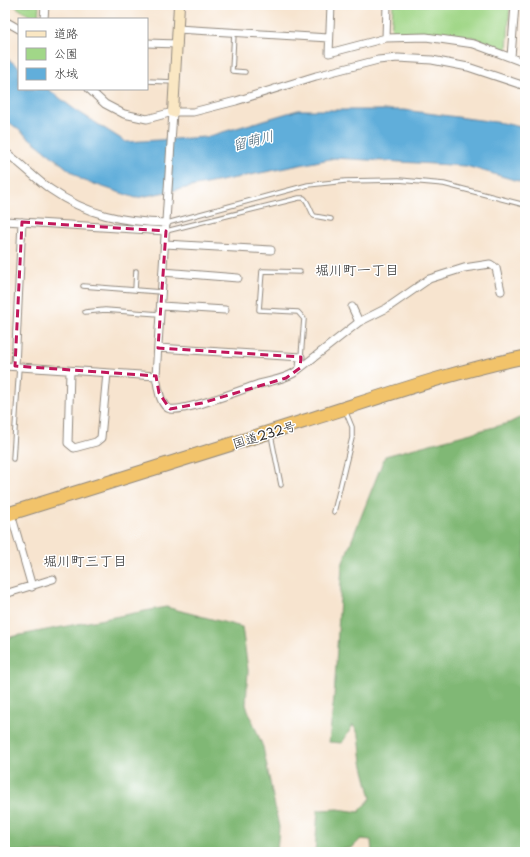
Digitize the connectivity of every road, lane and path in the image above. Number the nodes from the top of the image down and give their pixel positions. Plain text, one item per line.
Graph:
1 (45, 5) edge
2 (179, 5) edge
3 (331, 5) edge
4 (387, 5) edge
5 (515, 5) edge
6 (44, 18) edge
7 (5, 21) edge
8 (18, 28) edge
9 (177, 29) junction
10 (234, 32) junction
11 (330, 38) junction
12 (386, 38) junction
13 (148, 43) edge
14 (178, 44) junction
15 (511, 58) junction
16 (525, 63) edge
17 (245, 72) dead end
18 (148, 81) edge
19 (175, 82) junction
20 (525, 86) edge
21 (90, 90) edge
22 (173, 115) junction
23 (5, 152) edge
24 (525, 205) edge
25 (331, 219) dead end
26 (5, 221) edge
27 (22, 222) junction
28 (166, 225) junction
29 (165, 244) junction
30 (271, 250) dead end
31 (136, 271) dead end
32 (163, 272) junction
33 (300, 272) dead end
34 (238, 278) dead end
35 (83, 286) dead end
36 (135, 290) junction
37 (501, 291) dead end
38 (162, 292) junction
39 (161, 306) junction
40 (352, 307) dead end
41 (226, 310) dead end
42 (85, 312) dead end
43 (161, 314) junction
44 (359, 322) junction
45 (158, 348) junction
46 (301, 357) junction
47 (525, 357) edge
48 (5, 366) edge
49 (17, 367) junction
50 (300, 368) junction
51 (70, 371) junction
52 (107, 373) junction
53 (156, 376) junction
54 (344, 408) junction
55 (270, 432) junction
56 (13, 459) dead end
57 (281, 485) dead end
58 (334, 512) dead end
59 (8, 514) edge
60 (53, 579) dead end
61 (32, 587) junction
62 (5, 594) edge

1 - 6 street
2 - 9 street
3 - 11 street
4 - 12 street
5 - 15 street
7 - 8 street
9 - 10 street
9 - 14 street
10 - 11 street
10 - 17 lane
11 - 12 street
12 - 15 street
13 - 14 street
14 - 19 street
15 - 16 street
18 - 19 lane
19 - 22 street
20 - 22 street
21 - 22 street
22 - 28 street
23 - 28 street
24 - 28 lane
25 - 28 lane
26 - 27 street
27 - 28 street
27 - 49 street
28 - 29 street
29 - 30 street
29 - 32 street
31 - 36 lane
32 - 34 street
32 - 38 street
33 - 46 lane
35 - 36 lane
36 - 38 lane
37 - 44 street
38 - 39 street
39 - 41 street
39 - 43 street
40 - 44 street
42 - 43 lane
43 - 45 street
44 - 50 street
45 - 46 street
45 - 53 street
46 - 50 street
47 - 54 highway, 国道232号
48 - 49 street
49 - 51 street
49 - 56 lane
50 - 53 street
51 - 52 street
51 - 52 street
52 - 53 street
54 - 55 highway, 国道232号
54 - 58 lane
55 - 57 lane
55 - 59 highway, 国道232号
59 - 61 street
60 - 61 street
61 - 62 street

